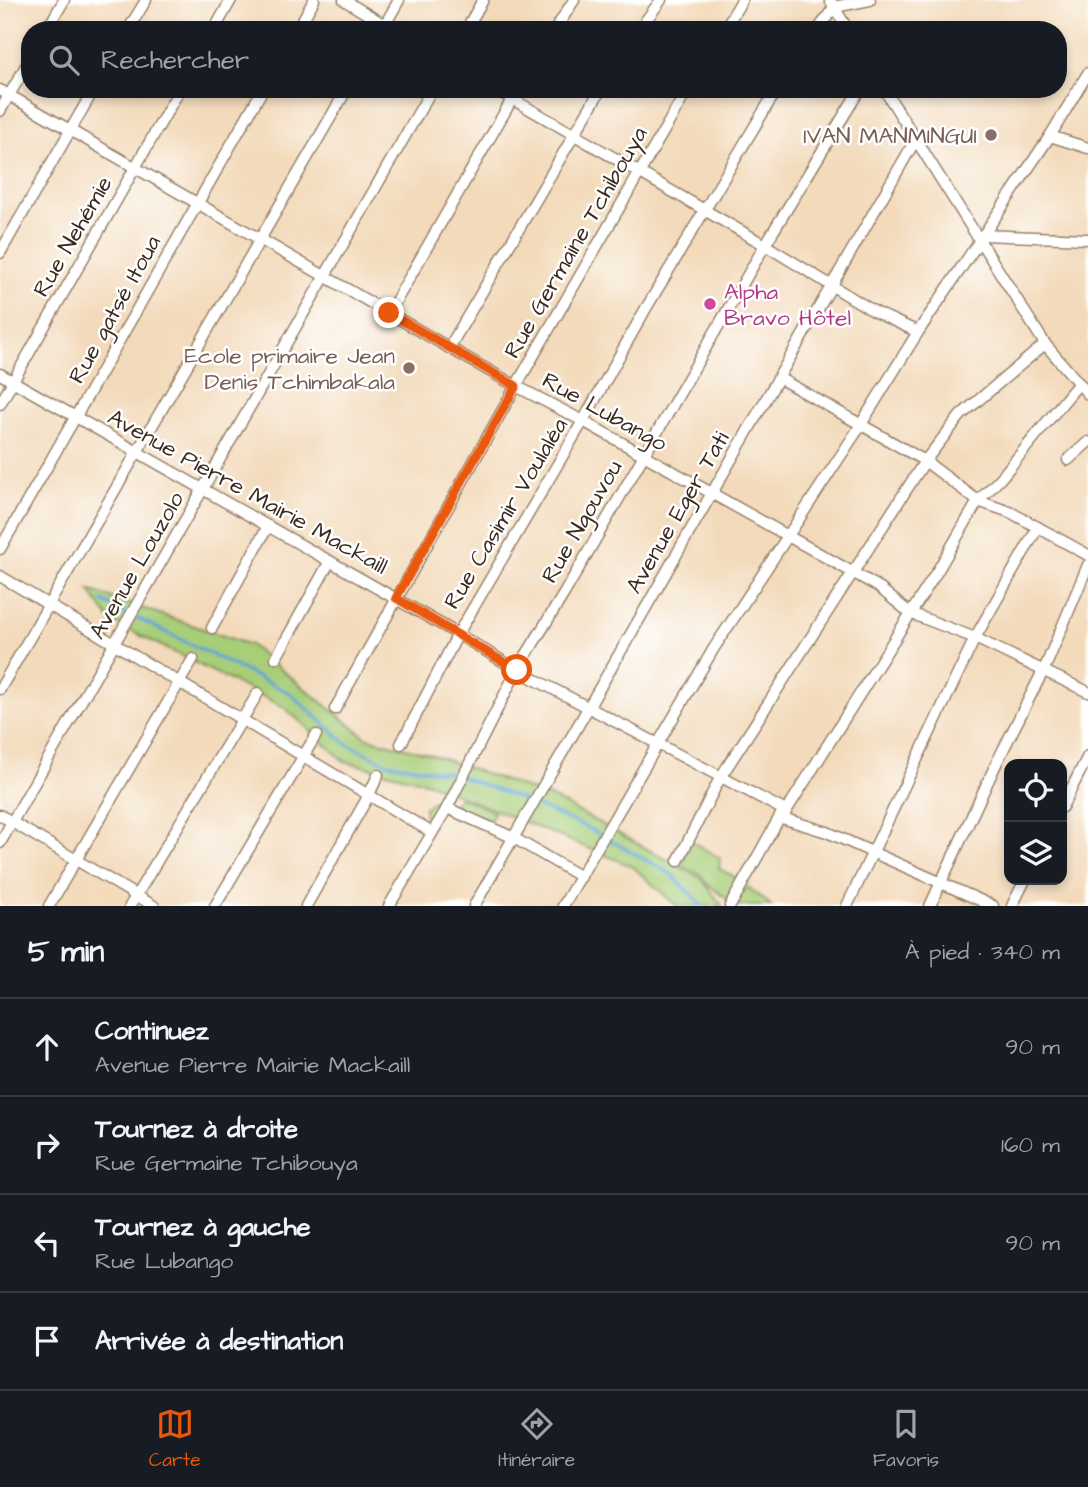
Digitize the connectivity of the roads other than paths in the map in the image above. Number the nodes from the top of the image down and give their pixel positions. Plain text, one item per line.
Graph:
1 (64, 0) edge
2 (146, 0) edge
3 (231, 0) edge
4 (314, 0) edge
5 (344, 0) edge
6 (399, 0) edge
7 (483, 0) edge
8 (574, 0) edge
9 (661, 0) edge
10 (742, 0) edge
11 (870, 0) edge
12 (832, 3) edge
13 (52, 21) edge
14 (133, 21) edge
15 (219, 21) edge
16 (302, 21) edge
17 (376, 21) edge
18 (390, 21) edge
19 (471, 21) edge
20 (561, 21) edge
21 (646, 21) edge
22 (729, 21) edge
23 (823, 21) edge
24 (843, 21) edge
25 (21, 70) edge
26 (1088, 73) edge
27 (4, 92) edge
28 (89, 98) edge
29 (175, 98) edge
30 (258, 98) edge
31 (342, 98) edge
32 (427, 98) edge
33 (513, 98) edge
34 (521, 98) edge
35 (595, 98) edge
36 (683, 98) edge
37 (772, 98) edge
38 (855, 98) edge
39 (891, 98) edge
40 (0, 111) edge
41 (71, 131) junction
42 (573, 134) junction
43 (1050, 136) junction
44 (916, 139) junction
45 (1088, 148) edge
46 (136, 167) junction
47 (640, 173) junction
48 (198, 203) junction
49 (704, 210) junction
50 (981, 238) junction
51 (261, 239) junction
52 (1088, 239) edge
53 (765, 245) junction
54 (0, 253) edge
55 (326, 277) junction
56 (832, 287) junction
57 (389, 313) junction
58 (918, 332) junction
59 (1045, 344) junction
60 (449, 348) junction
61 (0, 374) edge
62 (779, 378) junction
63 (13, 382) junction
64 (1079, 383) junction
65 (516, 386) junction
66 (1088, 394) edge
67 (0, 404) edge
68 (76, 418) junction
69 (583, 421) junction
70 (861, 425) junction
71 (1088, 442) edge
72 (137, 452) junction
73 (644, 456) junction
74 (1068, 460) dead end
75 (925, 461) junction
76 (203, 489) junction
77 (712, 493) junction
78 (978, 502) junction
79 (268, 526) junction
80 (1038, 527) junction
81 (788, 537) junction
82 (0, 550) edge
83 (1088, 555) edge
84 (330, 561) junction
85 (1088, 565) edge
86 (852, 574) junction
87 (0, 576) edge
88 (396, 598) junction
89 (49, 605) junction
90 (909, 613) junction
91 (212, 628) dead end
92 (458, 634) junction
93 (975, 638) junction
94 (115, 643) junction
95 (276, 658) dead end
96 (193, 659) dead end
97 (517, 670) junction
98 (1041, 671) junction
99 (179, 682) junction
100 (0, 689) edge
101 (1088, 692) edge
102 (258, 693) dead end
103 (587, 707) junction
104 (335, 709) dead end
105 (242, 719) junction
106 (316, 735) dead end
107 (657, 743) junction
108 (401, 744) dead end
109 (303, 755) junction
110 (1088, 756) edge
111 (378, 775) dead end
112 (720, 778) junction
113 (369, 795) junction
114 (1067, 797) edge
115 (447, 808) junction
116 (783, 814) junction
117 (0, 815) edge
118 (12, 822) junction
119 (431, 832) junction
120 (514, 838) junction
121 (0, 843) edge
122 (872, 853) junction
123 (75, 860) junction
124 (678, 861) dead end
125 (581, 877) junction
126 (941, 884) junction
127 (1022, 885) edge
128 (136, 895) junction
129 (49, 906) edge
130 (130, 906) edge
131 (154, 906) edge
132 (215, 906) edge
133 (306, 906) edge
134 (389, 906) edge
135 (474, 906) edge
136 (563, 906) edge
137 (730, 906) edge
138 (848, 906) edge
139 (930, 906) edge
140 (993, 906) edge
141 (1012, 906) edge

1 - 13 street
2 - 14 street
3 - 15 street
4 - 16 street
5 - 17 street
6 - 18 street
7 - 19 street
8 - 20 street
9 - 21 street
10 - 22 street
11 - 12 street
12 - 23 street
12 - 24 street
25 - 27 street
26 - 43 street
27 - 40 street
27 - 41 street, Rue Lubango
28 - 41 street
29 - 46 street, Rue Nehémie
30 - 48 street, Rue gatsé Itoua
31 - 51 street
32 - 55 street, Avenue Louzolo
33 - 57 street
34 - 42 street
35 - 42 street
36 - 47 street, Rue Germaine Tchibouya
37 - 49 street, Rue Casimir Voulaléa
38 - 53 street, Rue Ngouvou
39 - 44 street
41 - 46 street, Rue Lubango
41 - 54 street
42 - 47 street
42 - 60 street
43 - 45 street
43 - 50 street
44 - 50 street
44 - 56 street, Avenue Eger Tati
46 - 48 street, Rue Lubango
46 - 63 street, Rue Nehémie
47 - 49 street
47 - 65 street, Rue Germaine Tchibouya
48 - 51 street, Rue Lubango
48 - 68 street, Rue gatsé Itoua
49 - 53 street
49 - 69 street, Rue Casimir Voulaléa
50 - 52 street
50 - 58 street
50 - 59 street
51 - 55 street, Rue Lubango
51 - 72 street
53 - 56 street
53 - 73 street, Rue Ngouvou
55 - 57 street, Rue Lubango
55 - 76 street, Avenue Louzolo
56 - 58 street
56 - 62 street, Avenue Eger Tati
57 - 60 street, Rue Lubango
58 - 70 street
59 - 64 street
59 - 75 street
60 - 65 street, Rue Lubango
61 - 63 street, Avenue Pierre Mairie Mackaill
62 - 70 street
62 - 77 street, Avenue Eger Tati
63 - 67 street, Rue Nehémie
63 - 68 street, Avenue Pierre Mairie Mackaill
64 - 66 street
64 - 78 street
65 - 69 street, Rue Lubango
65 - 88 street, Rue Germaine Tchibouya
68 - 72 street, Avenue Pierre Mairie Mackaill
68 - 82 street, Rue gatsé Itoua
69 - 73 street, Rue Lubango
69 - 92 street, Rue Casimir Voulaléa
70 - 75 street
70 - 81 street
71 - 74 street
72 - 76 street, Avenue Pierre Mairie Mackaill
72 - 89 street
73 - 77 street, Rue Lubango
73 - 97 street, Rue Ngouvou
75 - 78 street
75 - 86 street
76 - 79 street, Avenue Pierre Mairie Mackaill
76 - 94 street, Avenue Louzolo
77 - 81 street, Rue Lubango
77 - 103 street, Avenue Eger Tati
78 - 80 street
78 - 90 street
79 - 84 street, Avenue Pierre Mairie Mackaill
79 - 91 street
80 - 83 street
80 - 93 street
81 - 86 street, Rue Lubango
81 - 107 street
84 - 88 street, Avenue Pierre Mairie Mackaill
84 - 95 street
85 - 98 street
86 - 90 street, Rue Lubango
86 - 112 street
87 - 89 street
88 - 92 street, Avenue Pierre Mairie Mackaill
88 - 104 street, Rue Germaine Tchibouya
89 - 94 street
89 - 100 street
90 - 93 street, Rue Lubango
90 - 116 street
92 - 97 street, Avenue Pierre Mairie Mackaill
92 - 108 street, Rue Casimir Voulaléa
93 - 98 street, Rue Lubango
93 - 122 street
94 - 99 street
94 - 118 street, Avenue Louzolo
96 - 99 street
97 - 103 street, Avenue Pierre Mairie Mackaill
97 - 115 street, Rue Ngouvou
98 - 101 street, Rue Lubango
98 - 126 street
99 - 105 street
99 - 123 street
102 - 105 street
103 - 107 street, Avenue Pierre Mairie Mackaill
103 - 120 street, Avenue Eger Tati
105 - 109 street
105 - 128 street
106 - 109 street
107 - 112 street, Avenue Pierre Mairie Mackaill
107 - 125 street
109 - 113 street
109 - 132 street
110 - 114 street
111 - 113 street
112 - 116 street, Avenue Pierre Mairie Mackaill
112 - 124 street
113 - 119 street
113 - 133 street
115 - 119 street, Rue Ngouvou
115 - 120 street
116 - 122 street, Avenue Pierre Mairie Mackaill
116 - 137 street
117 - 118 street
118 - 121 street, Avenue Louzolo
118 - 123 street
119 - 134 street, Rue Ngouvou
120 - 125 street
120 - 135 street, Avenue Eger Tati
122 - 126 street, Avenue Pierre Mairie Mackaill
122 - 138 street
123 - 128 street
123 - 129 street
125 - 136 street
126 - 139 street
126 - 140 street, Avenue Pierre Mairie Mackaill
127 - 141 street
128 - 130 street
128 - 131 street

